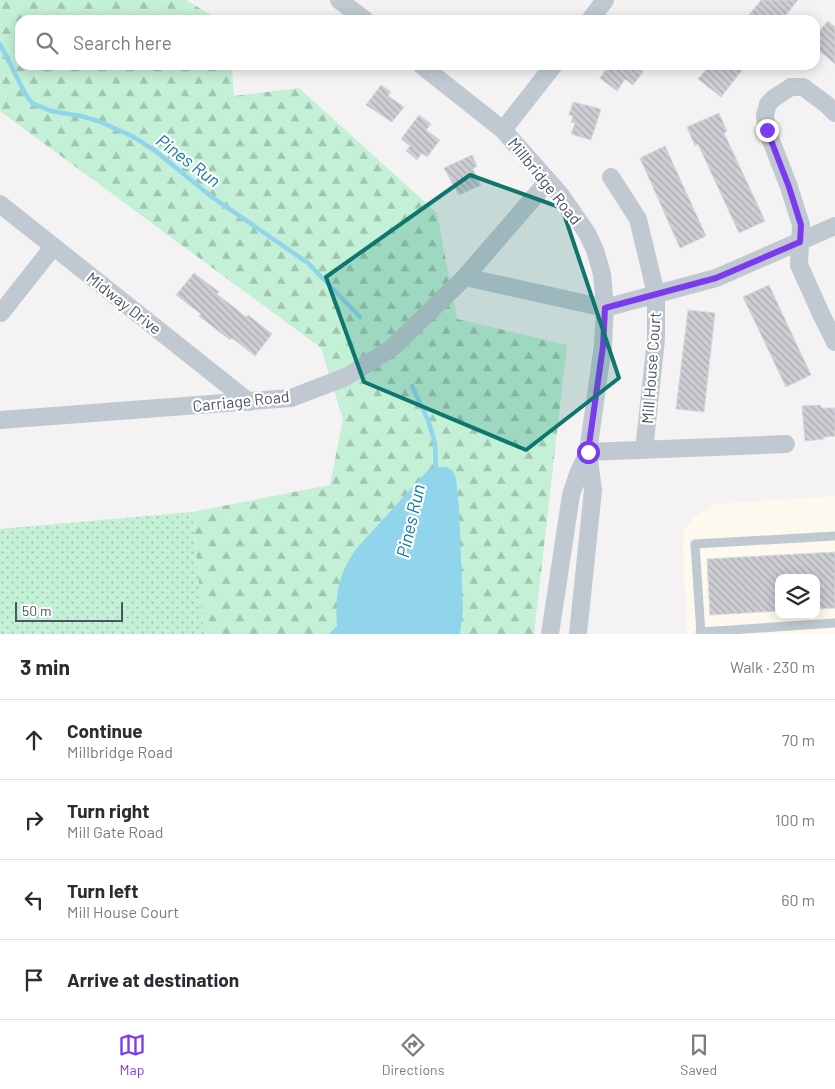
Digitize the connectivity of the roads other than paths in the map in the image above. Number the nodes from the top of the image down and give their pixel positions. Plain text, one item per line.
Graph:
1 (339, 0) edge
2 (605, 0) edge
3 (358, 15) edge
4 (594, 15) edge
5 (427, 70) edge
6 (550, 70) edge
7 (835, 113) edge
8 (503, 130) junction
9 (611, 177) dead end
10 (548, 181) junction
11 (0, 204) edge
12 (835, 226) edge
13 (800, 242) junction
14 (53, 247) junction
15 (465, 277) junction
16 (656, 294) junction
17 (605, 308) junction
18 (1, 313) edge
19 (835, 342) edge
20 (249, 402) junction
21 (0, 420) edge
22 (786, 444) dead end
23 (644, 450) junction
24 (588, 452) junction
25 (835, 536) edge
26 (835, 623) edge
27 (701, 633) edge
28 (550, 634) edge
29 (578, 634) edge

1 - 3 street
2 - 4 street
5 - 8 street, Millbridge Road
6 - 8 street
7 - 13 street
8 - 10 street, Millbridge Road
9 - 16 street, Mill House Court
10 - 15 street, Carriage Road
10 - 17 street, Millbridge Road
11 - 14 street, Midway Drive
12 - 13 street
13 - 16 street
13 - 19 street
14 - 18 street
14 - 20 street, Midway Drive
15 - 17 street
15 - 20 street, Carriage Road
16 - 17 street
16 - 23 street, Mill House Court
17 - 24 street, Millbridge Road
20 - 21 street, Carriage Road
22 - 23 street
23 - 24 street
24 - 28 street, Millbridge Road
24 - 29 street, Millbridge Road
25 - 27 lane
26 - 27 lane

